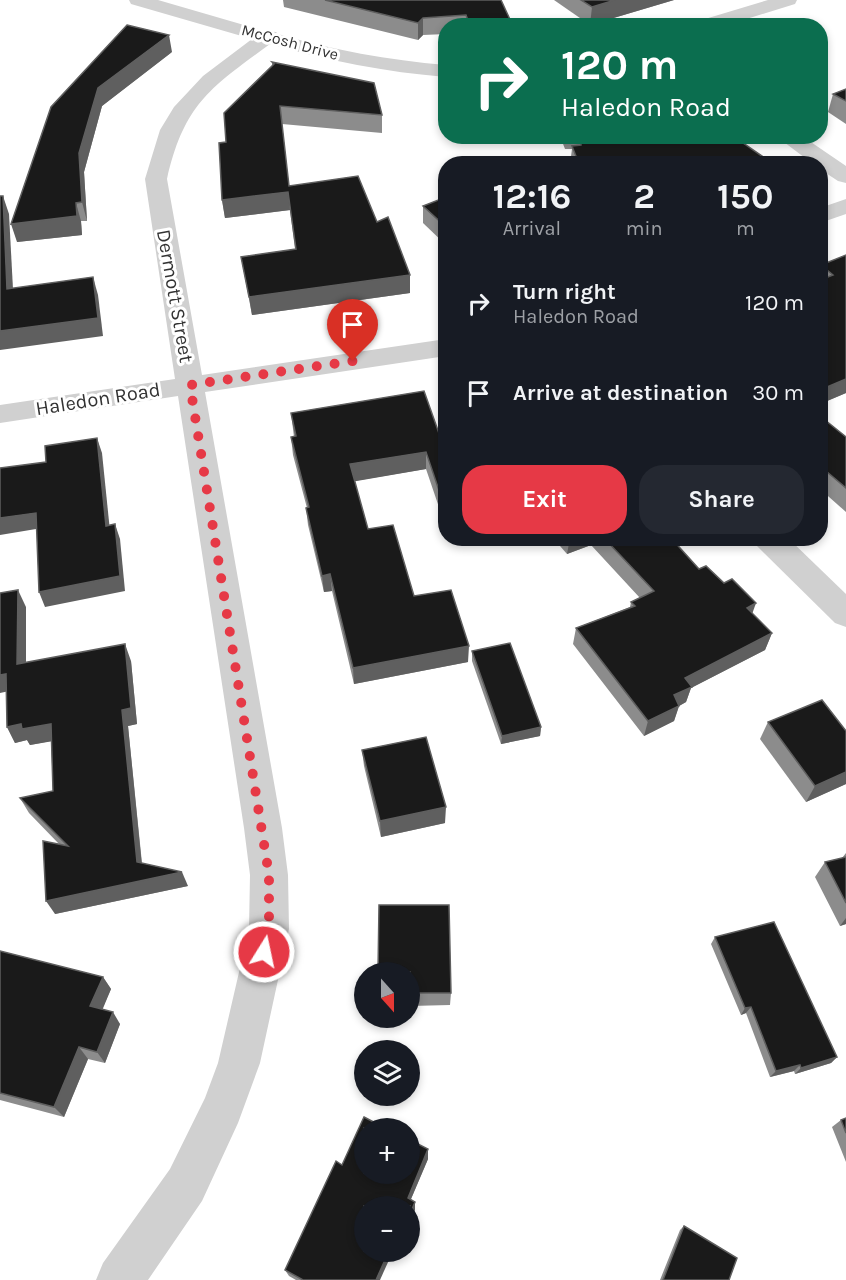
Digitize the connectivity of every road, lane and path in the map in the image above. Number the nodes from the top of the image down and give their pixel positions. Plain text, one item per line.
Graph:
1 (138, 0) edge
2 (788, 0) edge
3 (728, 18) edge
4 (269, 36) junction
5 (438, 71) edge
6 (800, 144) edge
7 (817, 156) edge
8 (828, 164) edge
9 (846, 176) edge
10 (846, 206) edge
11 (828, 213) edge
12 (438, 348) edge
13 (190, 385) junction
14 (0, 414) edge
15 (776, 546) edge
16 (846, 614) edge
17 (120, 1280) edge

1 - 4 street, McCosh Drive
2 - 3 street
4 - 5 street, McCosh Drive
4 - 13 street, Dermott Street
6 - 7 street
8 - 9 street
10 - 11 street
12 - 13 street, Haledon Road
13 - 14 street, Haledon Road
13 - 17 street, Dermott Street
15 - 16 street

